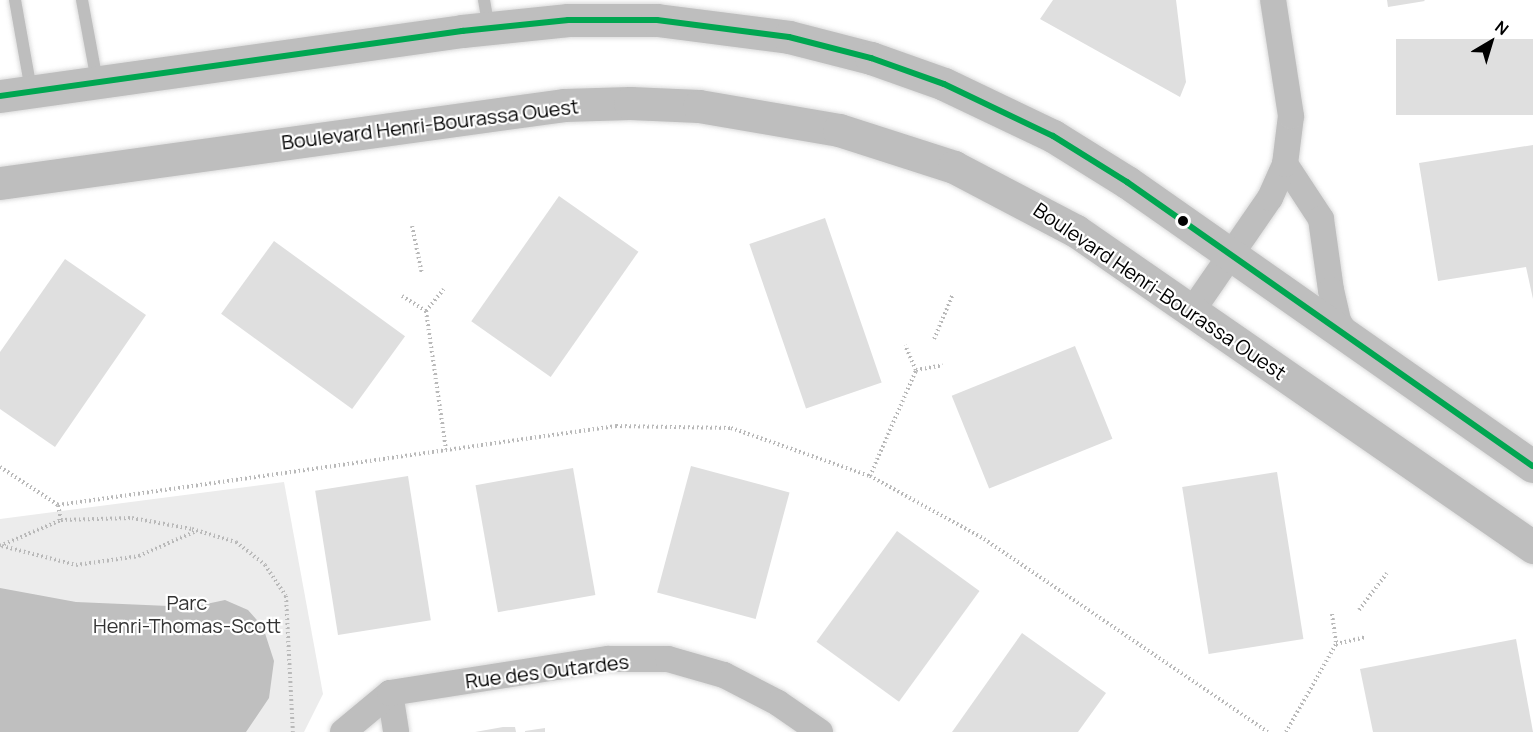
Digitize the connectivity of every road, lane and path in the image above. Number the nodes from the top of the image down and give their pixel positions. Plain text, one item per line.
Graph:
1 (15, 0) edge
2 (82, 0) edge
3 (1273, 0) edge
4 (487, 14) edge
5 (98, 83) junction
6 (16, 94) edge
7 (1285, 164) junction
8 (0, 183) edge
9 (412, 226) dead end
10 (1230, 253) junction
11 (422, 274) dead end
12 (444, 289) dead end
13 (953, 294) dead end
14 (402, 296) dead end
15 (1191, 310) junction
16 (426, 311) junction
17 (1347, 335) junction
18 (934, 339) dead end
19 (905, 345) dead end
20 (943, 365) dead end
21 (916, 370) junction
22 (446, 450) junction
23 (1533, 466) edge
24 (0, 467) edge
25 (870, 476) junction
26 (58, 505) junction
27 (61, 520) junction
28 (197, 530) junction
29 (0, 546) edge
30 (1533, 547) edge
31 (1387, 573) dead end
32 (1359, 610) dead end
33 (1332, 614) dead end
34 (1366, 637) dead end
35 (1336, 644) junction
36 (390, 693) junction
37 (293, 732) edge
38 (343, 732) edge
39 (396, 732) edge
40 (820, 732) edge
41 (1268, 732) edge
42 (1286, 732) edge

1 - 6 lane
2 - 5 lane
3 - 7 street
4 - 5 main road
4 - 10 main road
5 - 6 main road
7 - 10 street
7 - 17 street
8 - 15 main road, Boulevard Henri-Bourassa Ouest
9 - 11 path
10 - 15 street
10 - 17 main road
12 - 16 path
13 - 18 path
14 - 16 path
15 - 30 main road, Boulevard Henri-Bourassa Ouest
16 - 22 path
17 - 23 main road
19 - 21 path
20 - 21 path
21 - 25 path
22 - 25 path
22 - 26 path
24 - 26 path
25 - 41 path
26 - 27 path
27 - 28 path
27 - 29 path
28 - 29 path
28 - 37 path
31 - 32 path
33 - 35 path
34 - 35 path
35 - 42 path
36 - 38 street
36 - 39 street
36 - 40 street, Rue des Outardes

